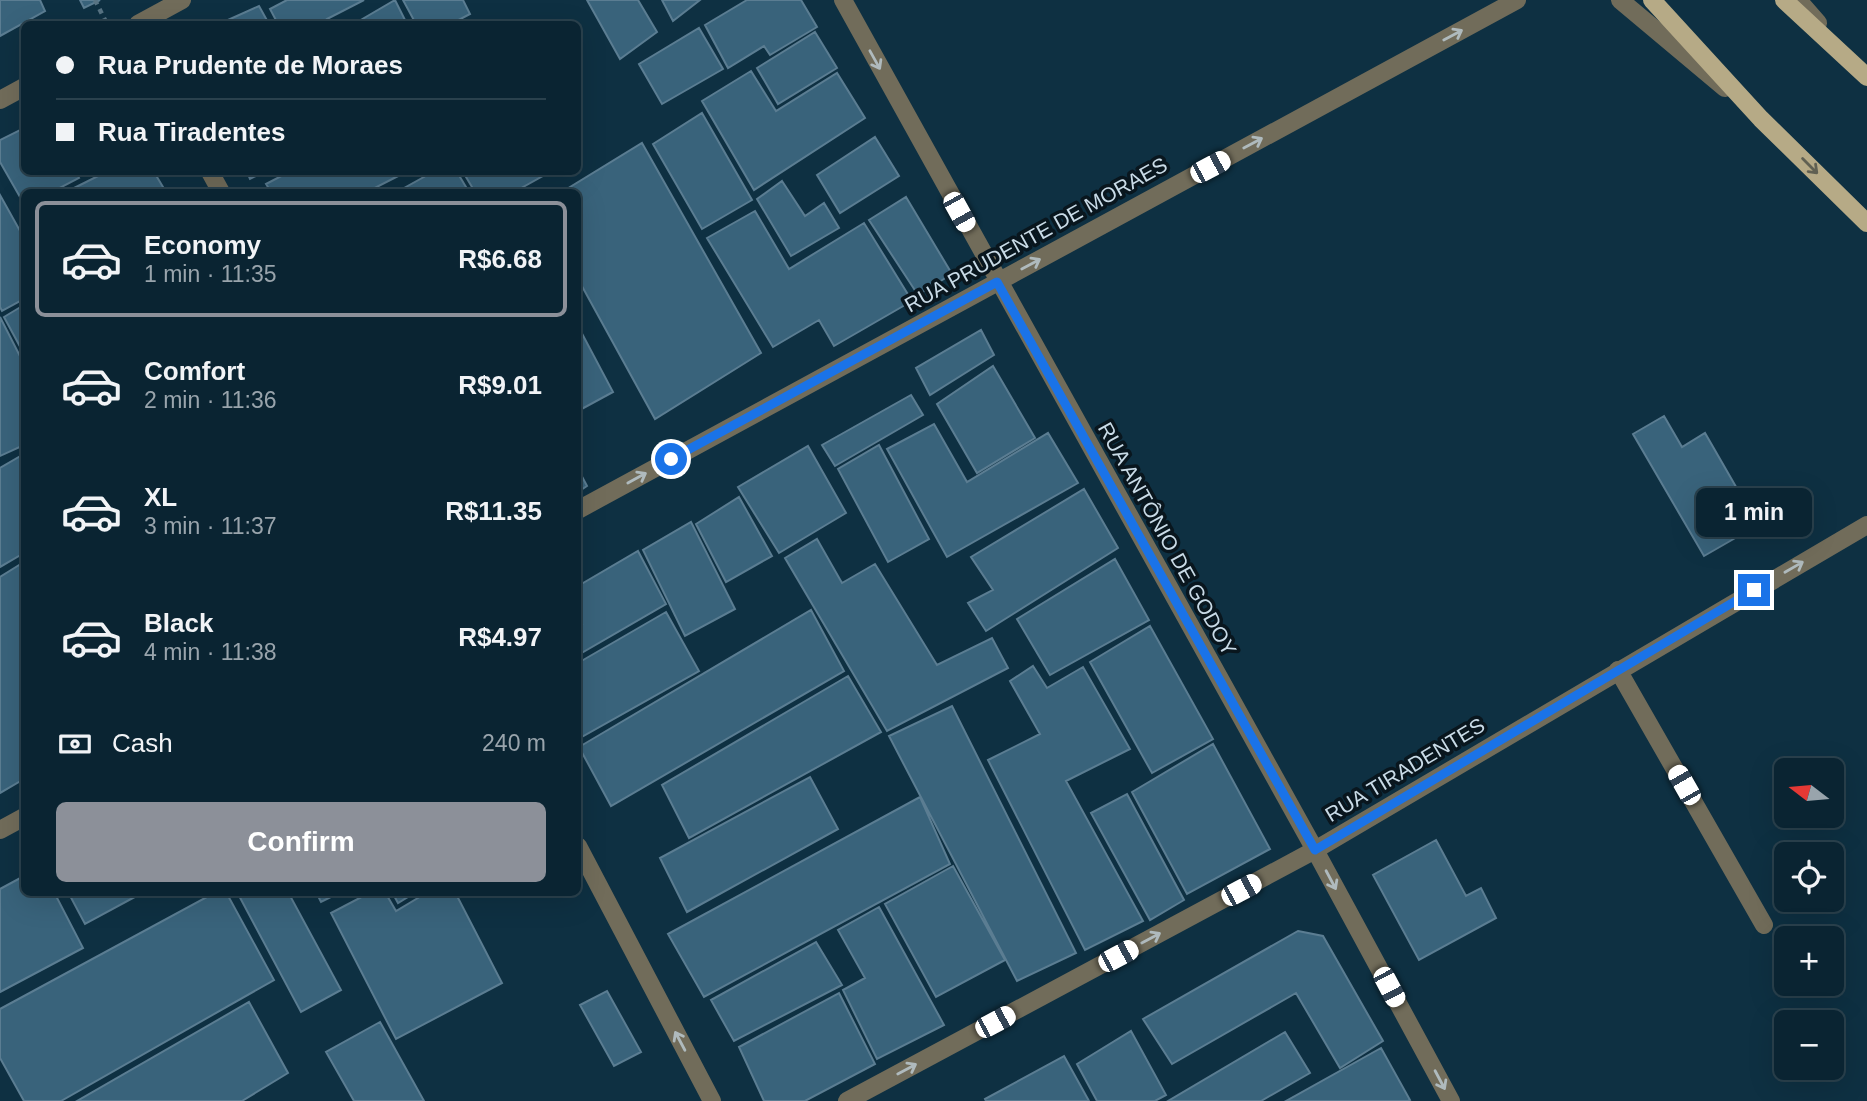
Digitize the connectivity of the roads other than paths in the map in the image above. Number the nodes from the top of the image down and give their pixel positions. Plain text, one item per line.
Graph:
1 (182, 0) edge
2 (843, 0) edge
3 (1517, 0) edge
4 (1620, 0) edge
5 (1652, 0) edge
6 (1784, 0) edge
7 (1798, 0) edge
8 (144, 21) edge
9 (1845, 54) junction
10 (1867, 77) edge
11 (21, 89) edge
12 (0, 100) edge
13 (1761, 118) junction
14 (1867, 223) edge
15 (997, 282) junction
16 (581, 508) edge
17 (1867, 525) edge
18 (1618, 670) junction
19 (21, 819) edge
20 (0, 831) edge
21 (1315, 850) junction
22 (581, 852) edge
23 (1764, 925) dead end
24 (712, 1101) edge
25 (847, 1101) edge
26 (1451, 1101) edge

1 - 8 street
2 -> 15 street, RUA ANTÔNIO DE GODOY
15 -> 3 street, RUA PRUDENTE DE MORAES
4 - 13 street
5 - 13 main road
6 - 9 main road
7 - 9 street
9 - 10 main road
11 - 12 street
13 -> 14 main road
16 -> 15 street, RUA PRUDENTE DE MORAES
15 - 21 street, RUA ANTÔNIO DE GODOY
18 -> 17 street, RUA TIRADENTES
18 - 21 street, RUA TIRADENTES
18 - 23 street
19 - 20 street
25 -> 21 street, RUA TIRADENTES
21 -> 26 street, RUA ANTÔNIO DE GODOY
24 -> 22 street

